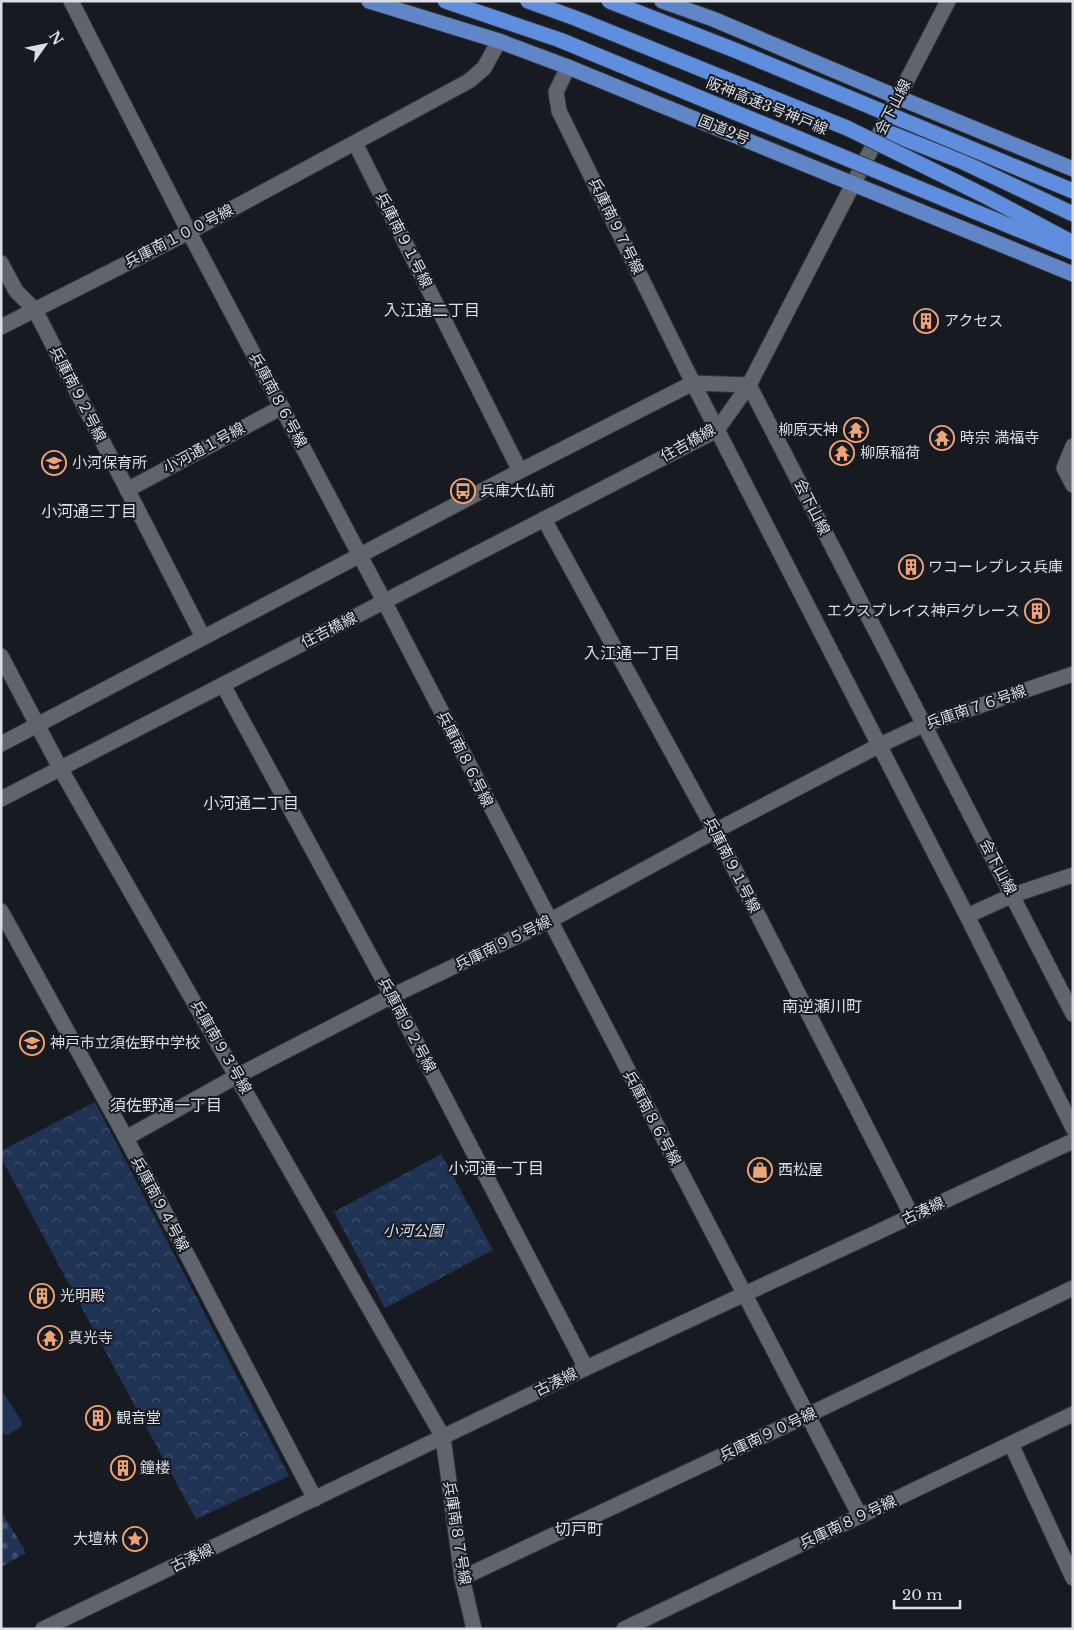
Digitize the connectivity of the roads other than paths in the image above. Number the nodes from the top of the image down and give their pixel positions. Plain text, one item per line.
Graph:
1 (71, 1) edge
2 (369, 1) edge
3 (445, 1) edge
4 (528, 1) edge
5 (609, 1) edge
6 (662, 1) edge
7 (948, 1) edge
8 (499, 41) junction
9 (568, 67) junction
10 (897, 97) junction
11 (882, 130) junction
12 (355, 143) junction
13 (1073, 169) edge
14 (854, 183) junction
15 (1073, 191) edge
16 (1073, 214) edge
17 (189, 232) junction
18 (1073, 242) edge
19 (1073, 252) edge
20 (1, 263) edge
21 (1073, 274) edge
22 (35, 310) junction
23 (1, 327) edge
24 (693, 384) junction
25 (749, 385) junction
26 (282, 407) junction
27 (717, 430) junction
28 (1073, 446) edge
29 (520, 471) junction
30 (1073, 485) edge
31 (127, 490) junction
32 (544, 518) junction
33 (360, 555) junction
34 (384, 601) junction
35 (203, 637) junction
36 (1, 656) edge
37 (1073, 674) edge
38 (223, 685) junction
39 (38, 724) junction
40 (923, 725) junction
41 (1, 744) edge
42 (880, 745) junction
43 (60, 768) junction
44 (1, 799) edge
45 (715, 831) junction
46 (1073, 875) edge
47 (1012, 896) junction
48 (1, 911) edge
49 (968, 916) junction
50 (549, 921) junction
51 (392, 996) junction
52 (1073, 1014) edge
53 (237, 1076) junction
54 (1073, 1128) edge
55 (126, 1138) junction
56 (1073, 1141) edge
57 (912, 1216) junction
58 (1073, 1288) edge
59 (745, 1294) junction
60 (586, 1368) junction
61 (1073, 1414) edge
62 (808, 1415) junction
63 (443, 1437) junction
64 (1011, 1444) junction
65 (315, 1499) junction
66 (860, 1516) junction
67 (462, 1578) junction
68 (1073, 1578) edge
69 (43, 1629) edge
70 (474, 1629) edge
71 (624, 1629) edge

1 - 17 street, 兵庫南８６号線
2 - 8 highway, 国道2号
3 - 19 highway, 阪神高速3号神戸線, bridge
4 - 18 highway, bridge
5 - 15 highway, bridge
6 - 10 highway
7 - 10 street, 会下山線
8 - 9 highway, 国道2号
8 - 12 street, 兵庫南１００号線
9 - 14 highway, 国道2号
9 - 24 street, 兵庫南９７号線
10 - 11 street, 会下山線
10 - 13 highway
11 - 14 street, 会下山線
11 - 16 highway
12 - 17 street, 兵庫南１００号線
12 - 29 street, 兵庫南９１号線
14 - 21 highway, 国道2号
14 - 25 street, 会下山線
17 - 22 street, 兵庫南１００号線
17 - 26 street, 兵庫南８６号線
20 - 22 street, 兵庫南９２号線
22 - 23 street, 兵庫南１００号線
22 - 31 street, 兵庫南９２号線
24 - 25 street
24 - 27 street, 兵庫南９７号線
24 - 29 street
25 - 27 street, 住吉橋線
25 - 40 street, 会下山線
26 - 31 street, 小河通１号線
26 - 33 street, 兵庫南８６号線
27 - 32 street, 住吉橋線
27 - 42 street
28 - 30 street
29 - 33 street
31 - 35 street, 兵庫南９２号線
32 - 34 street, 住吉橋線
32 - 45 street, 兵庫南９１号線
33 - 34 street, 兵庫南８６号線
33 - 35 street
34 - 38 street, 住吉橋線
34 - 50 street, 兵庫南８６号線
35 - 39 street
36 - 39 street, 兵庫南９３号線
37 - 40 street, 兵庫南７６号線
38 - 43 street, 住吉橋線
38 - 51 street, 兵庫南９２号線
39 - 41 street
39 - 43 street, 兵庫南９３号線
40 - 42 street, 兵庫南７６号線
40 - 47 street, 会下山線
42 - 45 street, 兵庫南９５号線
42 - 49 street
43 - 44 street, 住吉橋線
43 - 53 street, 兵庫南９３号線
45 - 50 street, 兵庫南９５号線
45 - 57 street, 兵庫南９１号線
46 - 47 street
47 - 49 street
47 - 52 street, 会下山線
48 - 55 street, 兵庫南９４号線
49 - 54 street
50 - 51 street, 兵庫南９５号線
50 - 59 street, 兵庫南８６号線
51 - 53 street, 兵庫南９５号線
51 - 60 street, 兵庫南９２号線
53 - 55 street, 兵庫南９５号線
53 - 63 street, 兵庫南９３号線
55 - 65 street, 兵庫南９４号線
56 - 57 street, 古湊線
57 - 59 street, 古湊線
58 - 62 street, 兵庫南９０号線
59 - 60 street, 古湊線
59 - 62 street, 兵庫南８６号線
60 - 63 street, 古湊線
61 - 64 street, 兵庫南８９号線
62 - 66 street, 兵庫南８６号線
62 - 67 street, 兵庫南９０号線
63 - 65 street, 古湊線
63 - 67 street, 兵庫南８７号線
64 - 66 street, 兵庫南８９号線
64 - 68 street
65 - 69 street, 古湊線
66 - 71 street, 兵庫南８９号線
67 - 70 street, 兵庫南８７号線

